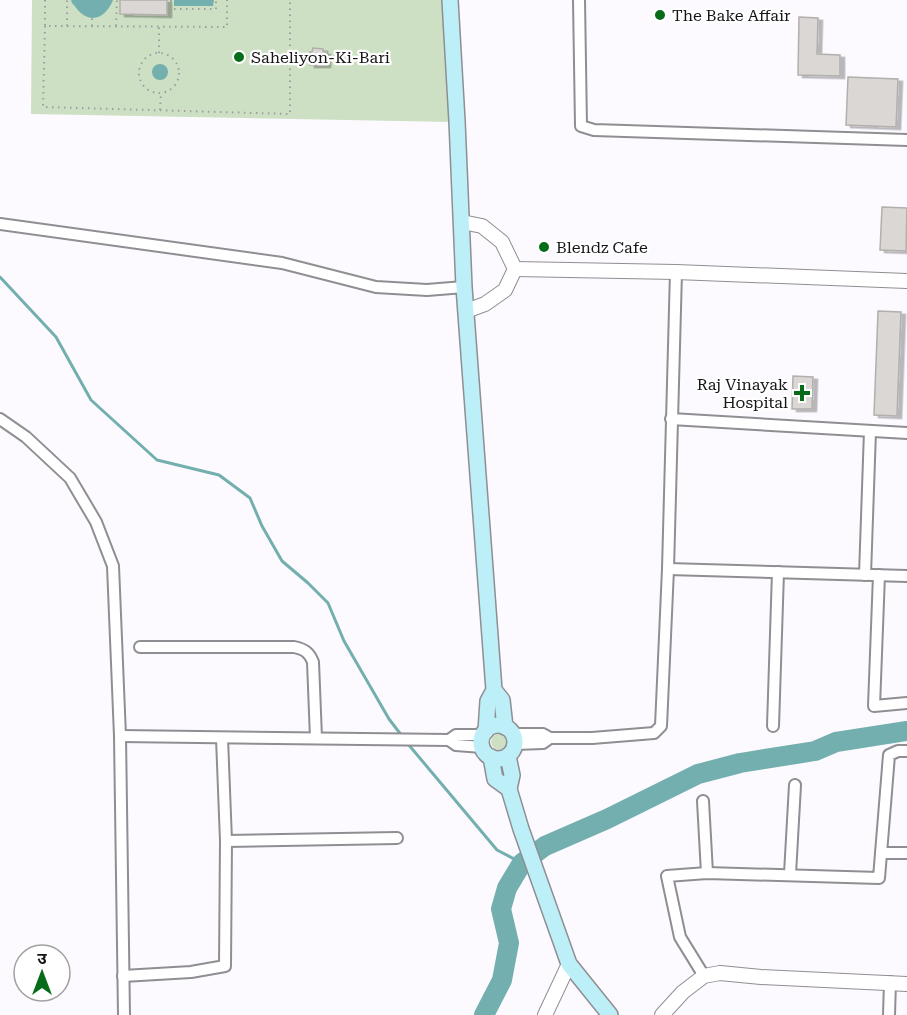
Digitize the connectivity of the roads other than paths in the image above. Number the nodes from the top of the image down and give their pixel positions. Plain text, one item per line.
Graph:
1 (450, 0) edge
2 (579, 0) edge
3 (907, 140) edge
4 (462, 222) junction
5 (0, 224) edge
6 (515, 268) junction
7 (676, 272) junction
8 (907, 280) edge
9 (464, 287) junction
10 (466, 311) junction
11 (0, 419) edge
12 (671, 419) junction
13 (870, 431) junction
14 (907, 433) edge
15 (668, 569) junction
16 (778, 572) junction
17 (865, 575) junction
18 (879, 576) junction
19 (907, 576) edge
20 (140, 646) dead end
21 (494, 690) junction
22 (907, 703) edge
23 (773, 726) dead end
24 (120, 736) junction
25 (222, 738) junction
26 (316, 738) junction
27 (510, 740) junction
28 (486, 742) junction
29 (907, 751) edge
30 (795, 785) dead end
31 (509, 789) junction
32 (703, 801) dead end
33 (397, 838) dead end
34 (226, 842) junction
35 (881, 853) junction
36 (907, 854) edge
37 (707, 873) junction
38 (790, 874) junction
39 (569, 964) junction
40 (123, 976) junction
41 (704, 976) junction
42 (890, 982) junction
43 (907, 984) edge
44 (124, 1015) edge
45 (545, 1015) edge
46 (610, 1015) edge
47 (662, 1015) edge
48 (889, 1015) edge

1 - 4 main road
2 - 3 street
4 - 6 street
4 - 9 main road
5 - 9 street
6 - 7 street
6 - 10 street
7 - 8 street
7 - 12 street
9 - 10 main road
10 - 21 main road
11 - 24 street
12 - 13 street
12 - 15 street
13 - 14 street
13 - 17 street
15 - 16 street
15 - 27 street
16 - 17 street
16 - 23 street
17 - 18 street
18 - 19 street
18 - 22 street
20 - 26 street
21 - 27 main road
21 - 28 main road
24 - 25 street
24 - 40 street
25 - 26 street
25 - 34 street
26 - 28 street
27 - 28 main road
27 - 28 main road
27 - 31 main road
28 - 31 main road
29 - 35 street
30 - 38 street
31 - 39 main road
32 - 37 street
33 - 34 street
34 - 40 street
35 - 36 street
35 - 38 street
37 - 38 street
37 - 41 street
39 - 45 street
39 - 46 main road
40 - 44 street
41 - 42 street
41 - 47 street
42 - 43 street
42 - 48 street

